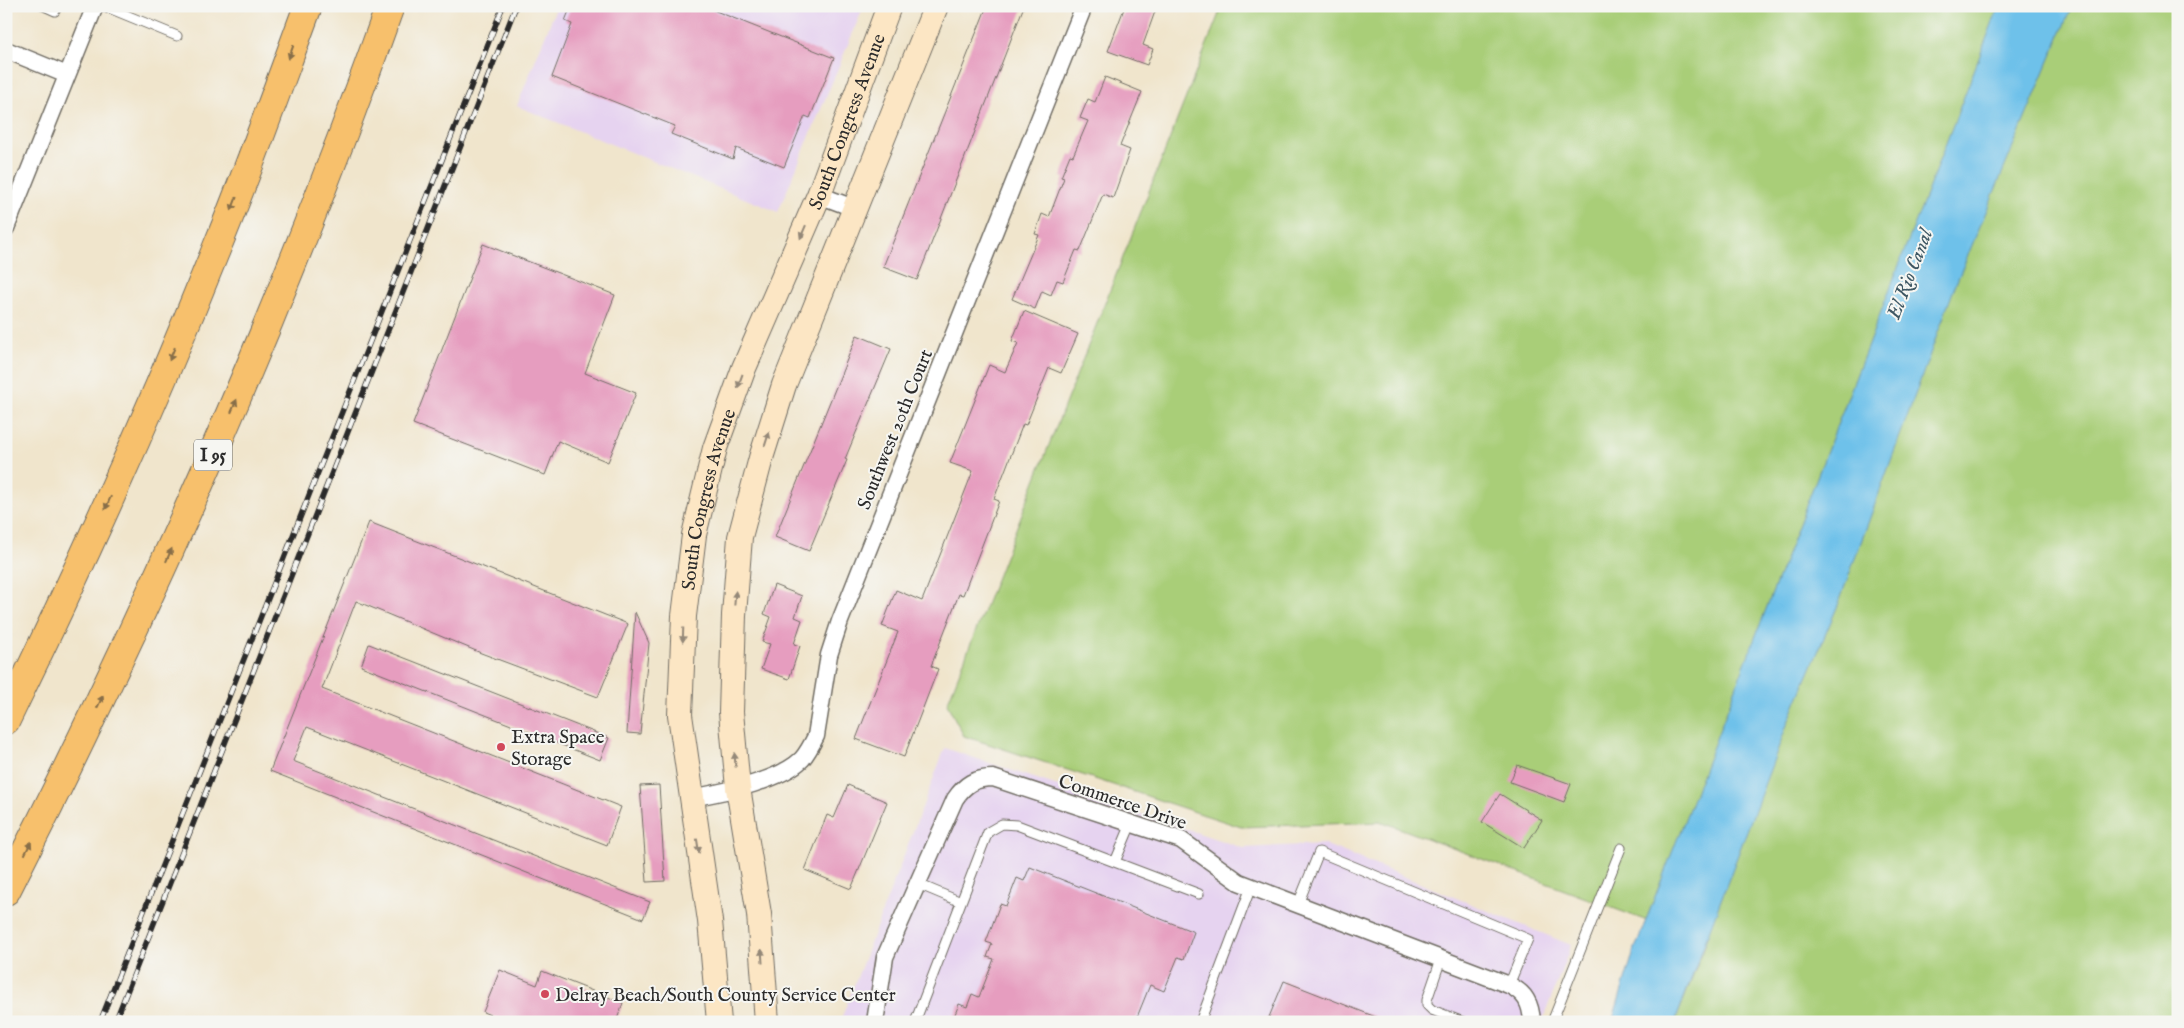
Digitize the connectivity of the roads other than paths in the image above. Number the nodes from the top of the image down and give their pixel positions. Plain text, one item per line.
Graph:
1 (44, 6) edge
2 (57, 6) edge
3 (95, 6) edge
4 (104, 6) edge
5 (308, 6) edge
6 (390, 6) edge
7 (890, 6) edge
8 (936, 6) edge
9 (1084, 6) edge
10 (177, 36) dead end
11 (6, 50) edge
12 (67, 75) junction
13 (819, 195) junction
14 (856, 209) junction
15 (6, 228) edge
16 (6, 720) edge
17 (738, 788) junction
18 (691, 798) junction
19 (1131, 824) junction
20 (1621, 848) dead end
21 (1115, 862) junction
22 (918, 884) junction
23 (1251, 887) junction
24 (6, 891) edge
25 (1199, 894) dead end
26 (961, 902) junction
27 (1298, 904) junction
28 (1441, 959) junction
29 (1509, 985) junction
30 (719, 1022) edge
31 (767, 1022) edge
32 (875, 1022) edge
33 (915, 1022) edge
34 (1200, 1022) edge
35 (1463, 1022) edge
36 (1532, 1022) edge
37 (1552, 1022) edge

1 - 2 lane
3 - 12 street
4 - 10 lane
5 -> 16 highway
24 -> 6 highway, I 95
7 - 13 main road, South Congress Avenue
8 - 14 main road, South Congress Avenue
9 - 17 street, Southwest 20th Court
11 - 12 street
12 - 15 street
13 - 14 street
13 -> 18 main road, South Congress Avenue
17 -> 14 main road, South Congress Avenue
17 - 18 street, Southwest 20th Court
31 -> 17 main road, South Congress Avenue
18 -> 30 main road, South Congress Avenue
19 - 21 lane
19 - 22 street, Commerce Drive
19 - 23 street, Commerce Drive
20 - 37 lane
21 - 25 lane
21 - 26 lane
22 - 26 lane
22 - 32 street, Commerce Drive
23 - 27 street, Commerce Drive
23 - 34 lane
26 - 33 lane
27 - 28 street, Commerce Drive
27 - 29 lane
28 - 29 street, Commerce Drive
28 - 35 lane
29 - 36 street, Commerce Drive

